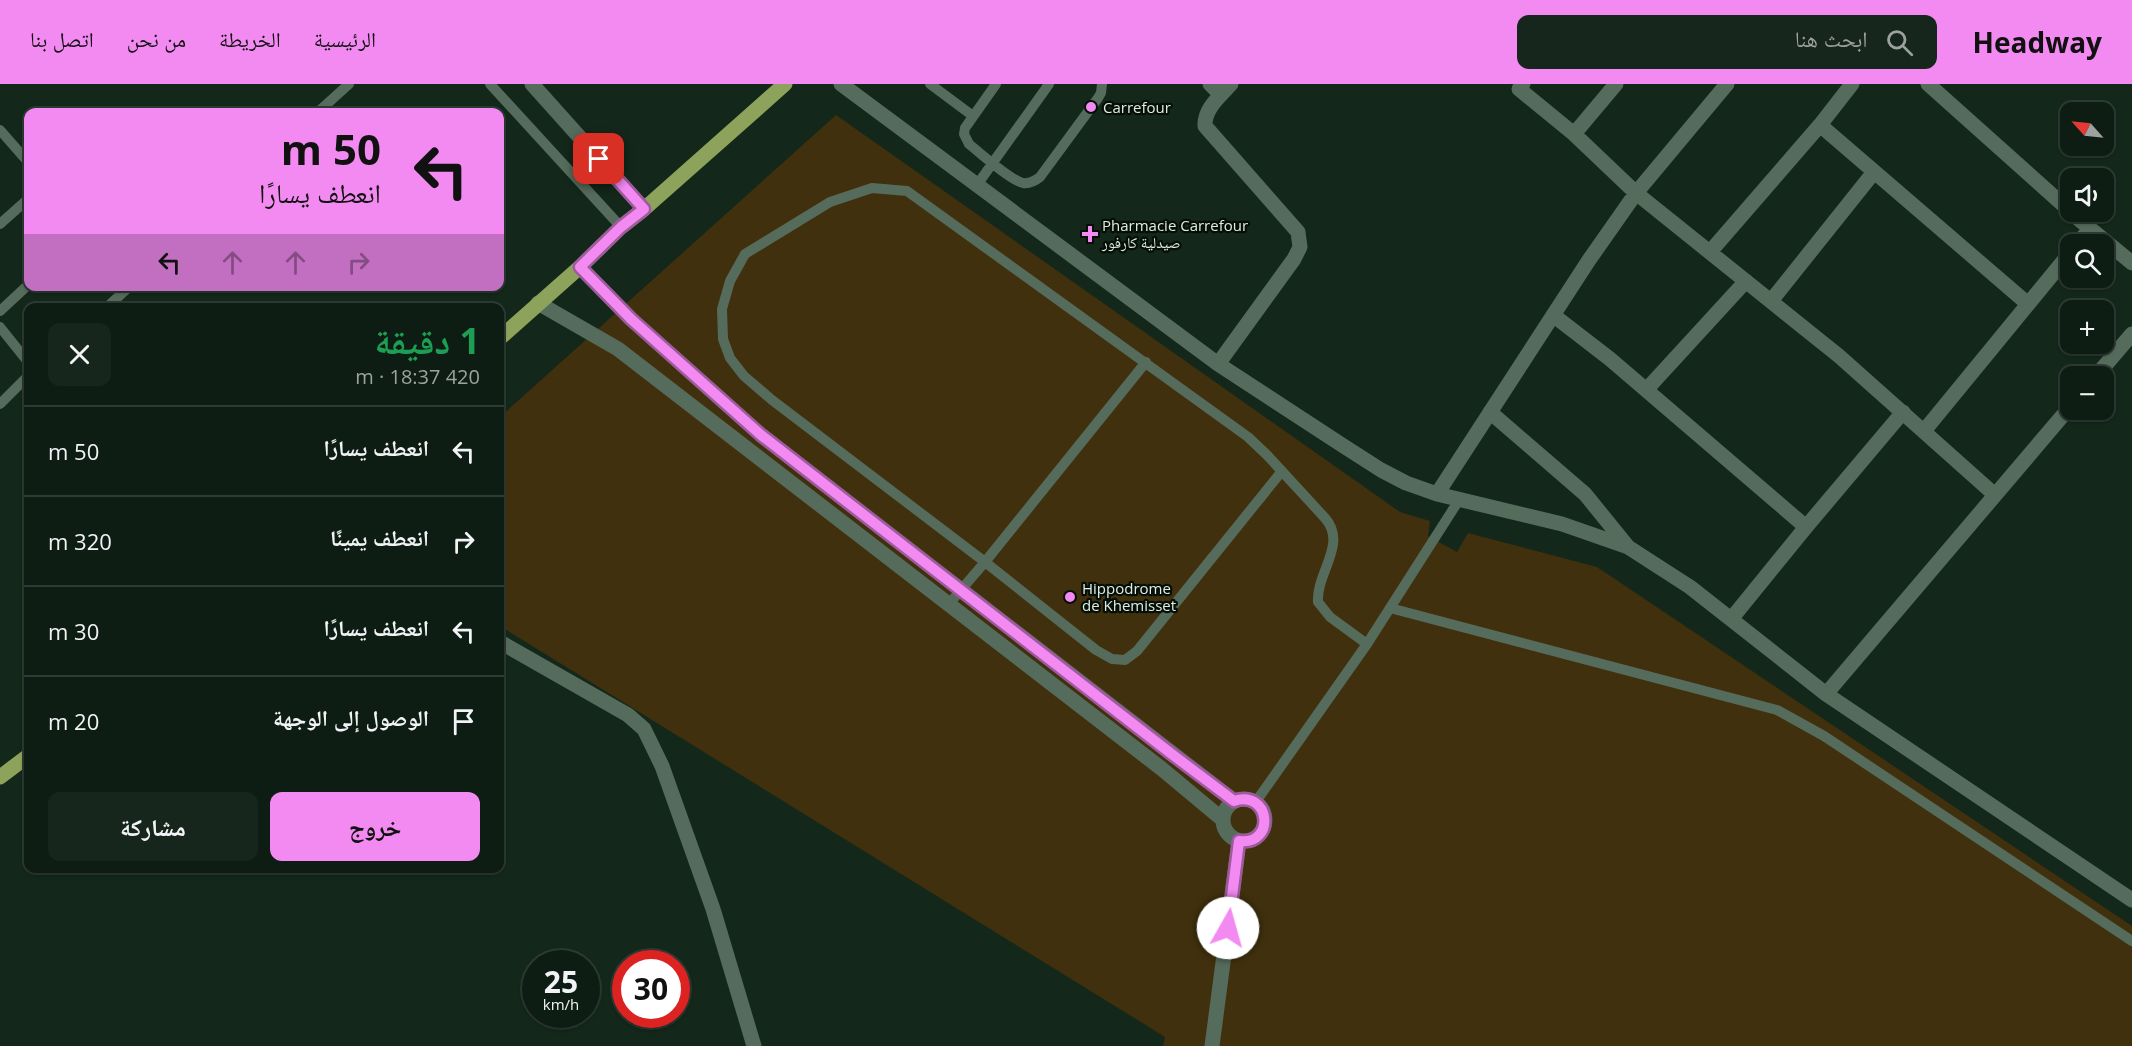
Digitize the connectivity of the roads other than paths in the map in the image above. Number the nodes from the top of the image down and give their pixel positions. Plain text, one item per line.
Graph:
1 (349, 84) edge
2 (490, 84) edge
3 (785, 84) edge
4 (841, 84) edge
5 (930, 84) edge
6 (996, 84) edge
7 (1049, 84) edge
8 (1102, 84) edge
9 (1616, 84) edge
10 (1727, 84) edge
11 (1852, 84) edge
12 (1928, 84) edge
13 (1518, 86) edge
14 (541, 87) edge
15 (1220, 88) edge
16 (322, 108) edge
17 (973, 116) junction
18 (1820, 125) junction
19 (1574, 134) junction
20 (1, 135) edge
21 (24, 158) edge
22 (993, 162) junction
23 (1874, 172) junction
24 (977, 185) junction
25 (1636, 193) junction
26 (2060, 202) edge
27 (24, 203) edge
28 (644, 209) junction
29 (2082, 222) edge
30 (0, 224) edge
31 (621, 227) junction
32 (2090, 229) junction
33 (2086, 234) edge
34 (1710, 252) junction
35 (2132, 263) edge
36 (2060, 265) edge
37 (580, 267) junction
38 (1746, 281) junction
39 (24, 289) edge
40 (125, 291) edge
41 (1771, 301) junction
42 (111, 303) edge
43 (538, 303) junction
44 (2028, 304) junction
45 (0, 311) edge
46 (1553, 315) junction
47 (0, 327) edge
48 (504, 334) edge
49 (2132, 334) edge
50 (24, 358) edge
51 (1146, 362) junction
52 (1218, 364) junction
53 (2105, 366) edge
54 (24, 380) edge
55 (1646, 390) junction
56 (0, 404) edge
57 (1490, 412) junction
58 (1904, 412) junction
59 (2060, 419) edge
60 (1924, 431) junction
61 (1282, 471) junction
62 (1437, 494) junction
63 (1995, 495) junction
64 (1460, 500) junction
65 (1806, 527) junction
66 (1628, 548) junction
67 (985, 562) junction
68 (962, 590) junction
69 (948, 605) junction
70 (1390, 608) junction
71 (1732, 618) junction
72 (504, 644) edge
73 (1367, 644) junction
74 (1826, 694) junction
75 (24, 759) edge
76 (0, 777) edge
77 (1234, 801) junction
78 (1256, 803) junction
79 (1222, 819) junction
80 (1239, 841) junction
81 (2132, 900) edge
82 (2132, 941) edge
83 (754, 1046) edge
84 (1212, 1046) edge

1 - 16 lane
2 - 31 lane
3 - 28 main road
4 - 24 street
5 - 17 lane
6 - 17 lane
7 - 22 lane
8 - 22 lane
9 - 19 street
10 - 25 street
11 - 18 street
12 - 26 street
13 - 19 street
14 - 28 street
15 - 52 street
17 - 22 lane
18 - 23 street
18 - 34 street
19 - 25 street
20 - 21 lane
22 - 24 lane
23 - 41 street
23 - 44 street
24 - 52 street
25 - 34 street
25 - 46 street
27 - 30 lane
28 - 31 main road
29 - 32 street
31 - 37 main road
32 - 33 street
32 - 35 street
34 - 38 street
36 - 44 street
37 - 43 main road
37 - 68 street
38 - 41 street
38 - 55 street
39 - 45 lane
40 - 42 lane
41 - 58 street
43 - 48 main road
43 - 69 street
44 - 60 street
46 - 55 street
46 - 57 street
47 - 50 lane
49 - 53 street
51 - 61 lane
51 - 67 lane
51 - 67 lane
52 - 62 street
54 - 56 lane
55 - 65 street
57 - 62 street
57 - 66 street
58 - 60 street
58 - 65 street
59 - 63 street
60 - 63 street
61 - 67 lane
61 - 73 lane
62 - 64 street
63 - 74 street
64 - 66 street
64 - 70 lane
65 - 71 street
66 - 71 street
67 - 68 lane
68 - 69 lane
68 - 77 street
69 - 79 street
70 - 73 lane
70 - 82 lane
71 - 74 street
72 - 83 street
73 - 78 lane
74 - 81 street
75 - 76 main road
77 - 78 street
77 - 79 street
78 - 80 street
79 - 80 street
80 - 84 street

